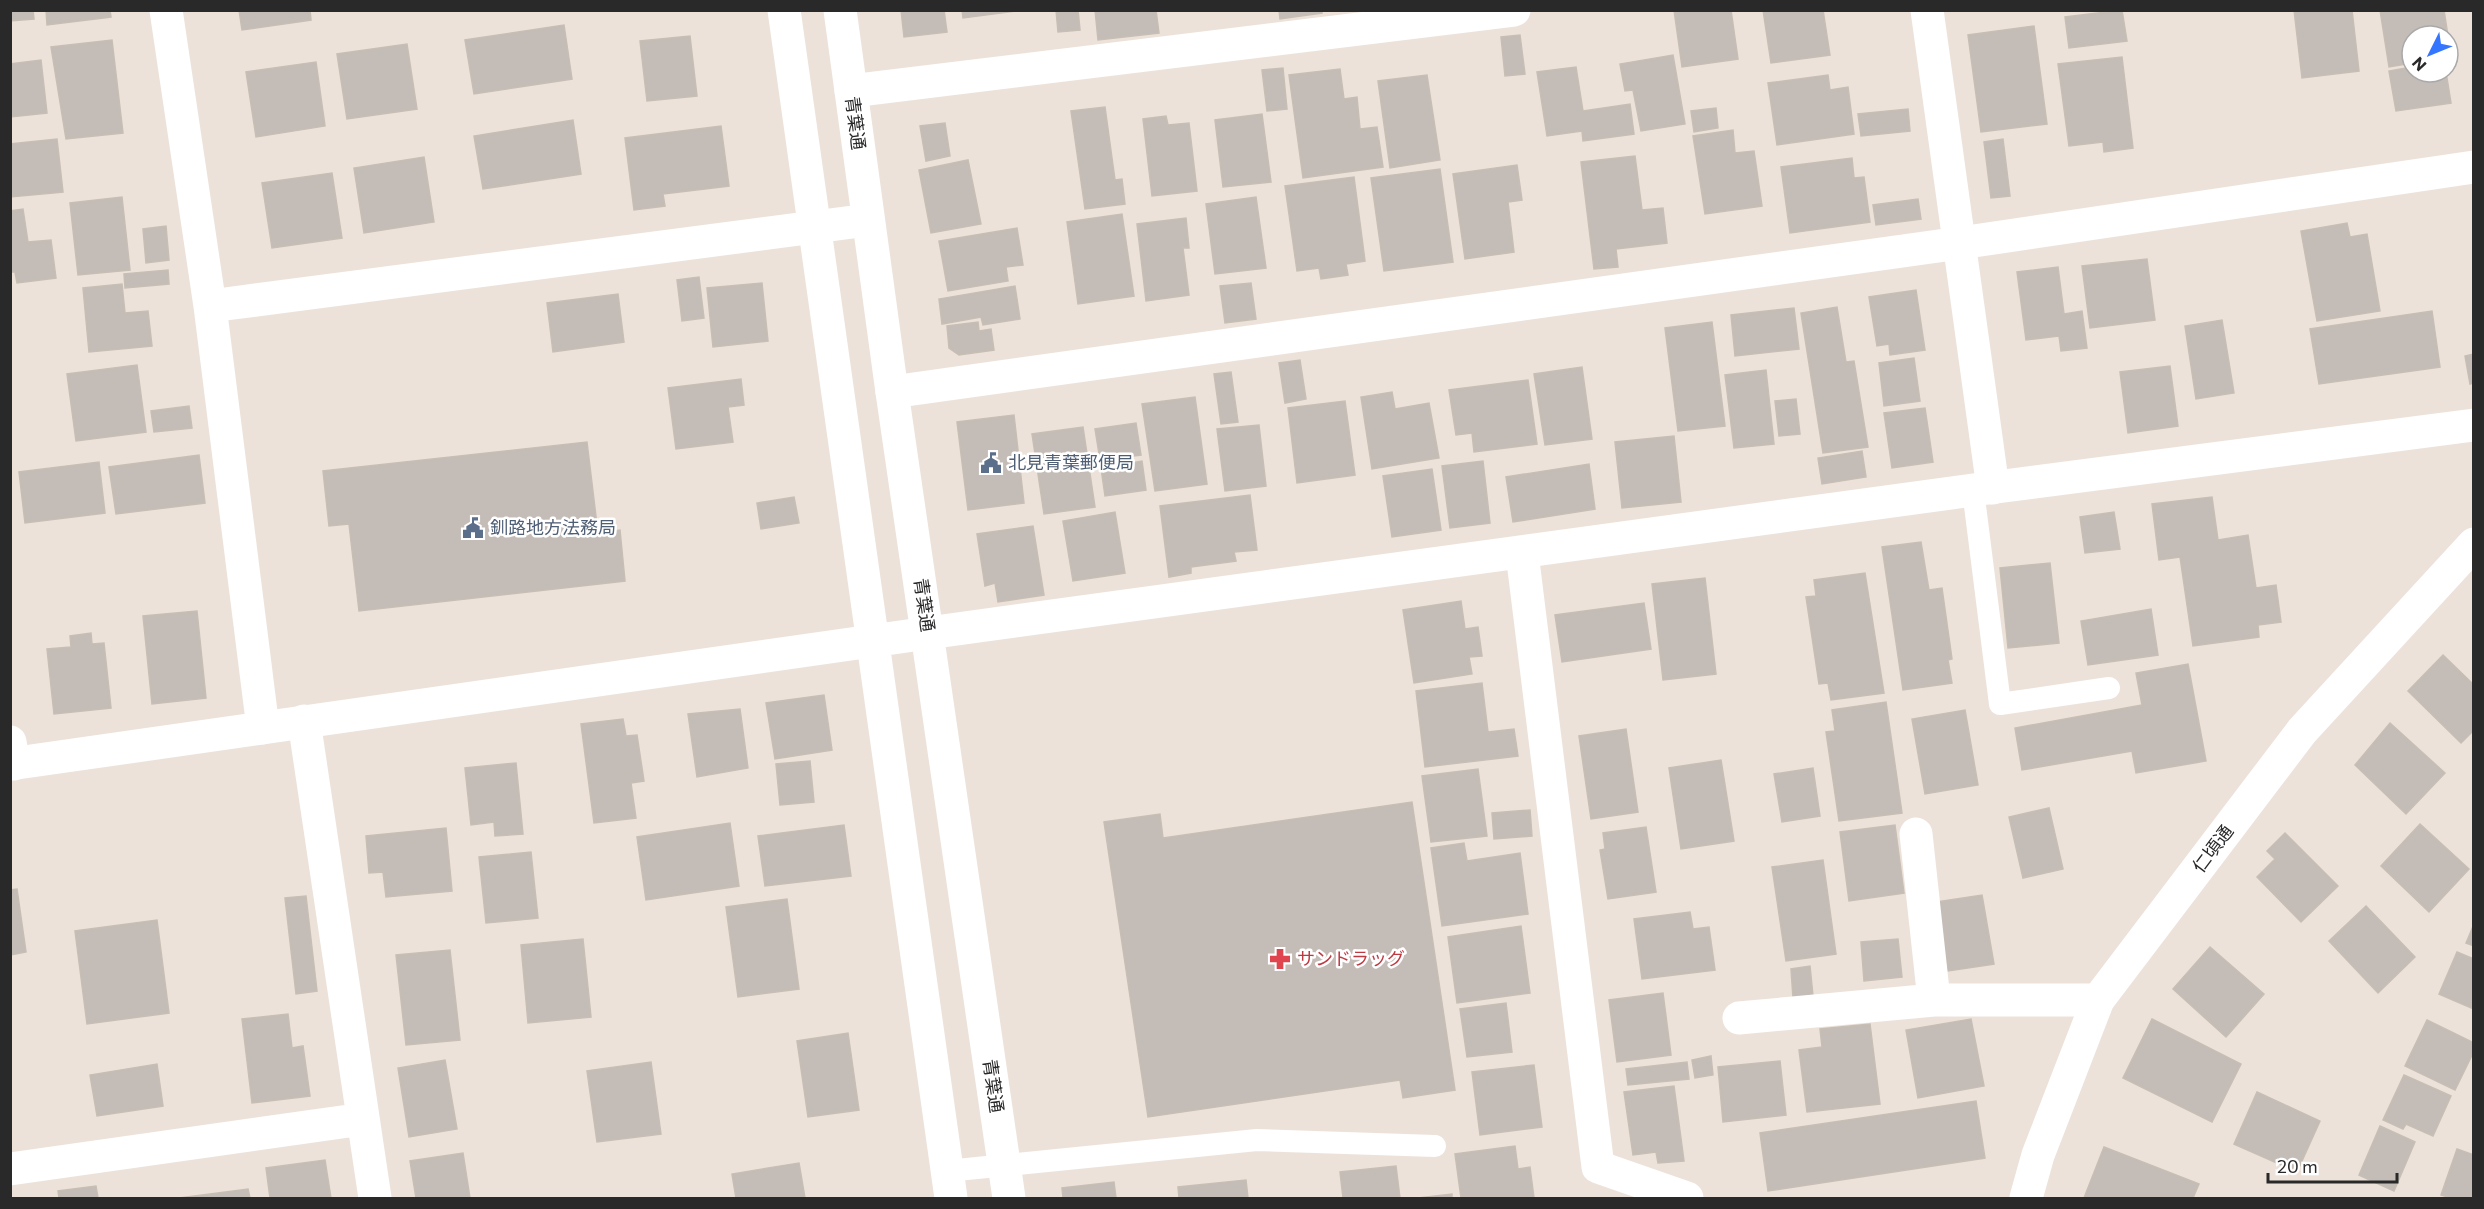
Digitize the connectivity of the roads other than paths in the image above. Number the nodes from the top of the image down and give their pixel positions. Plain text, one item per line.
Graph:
1 (166, 10) edge
2 (784, 10) edge
3 (840, 10) edge
4 (1514, 10) edge
5 (1927, 10) edge
6 (851, 91) junction
7 (2474, 167) edge
8 (868, 220) junction
9 (814, 227) junction
10 (1960, 243) junction
11 (210, 306) junction
12 (892, 392) junction
13 (2474, 425) edge
14 (1983, 489) junction
15 (2474, 544) edge
16 (1522, 552) junction
17 (928, 633) junction
18 (873, 642) junction
19 (2109, 688) dead end
20 (304, 721) junction
21 (263, 728) junction
22 (12, 757) edge
23 (1916, 834) dead end
24 (1934, 1000) junction
25 (2098, 1000) junction
26 (1738, 1018) dead end
27 (363, 1119) junction
28 (1435, 1146) dead end
29 (1004, 1164) junction
30 (10, 1169) edge
31 (949, 1185) edge
32 (375, 1198) edge
33 (1009, 1198) edge
34 (1687, 1198) edge
35 (2026, 1198) edge

1 - 11 street
2 - 9 street
3 - 6 street, 青葉通
4 - 6 street
5 - 10 street
6 - 8 street, 青葉通
7 - 10 street
8 - 9 street
8 - 12 street, 青葉通
9 - 11 street
9 - 18 street
10 - 12 street
10 - 14 street
11 - 21 street
12 - 17 street, 青葉通
13 - 14 street
14 - 16 street
14 - 19 lane
15 - 25 street, 仁頃通
16 - 17 street
16 - 34 street
17 - 18 street
17 - 29 street, 青葉通
18 - 20 street
18 - 31 street
20 - 21 street
20 - 27 street
21 - 22 street
23 - 24 street
24 - 25 street
24 - 26 street
25 - 35 street, 仁頃通
27 - 30 street
27 - 32 street
28 - 29 lane
29 - 31 lane
29 - 33 street, 青葉通

